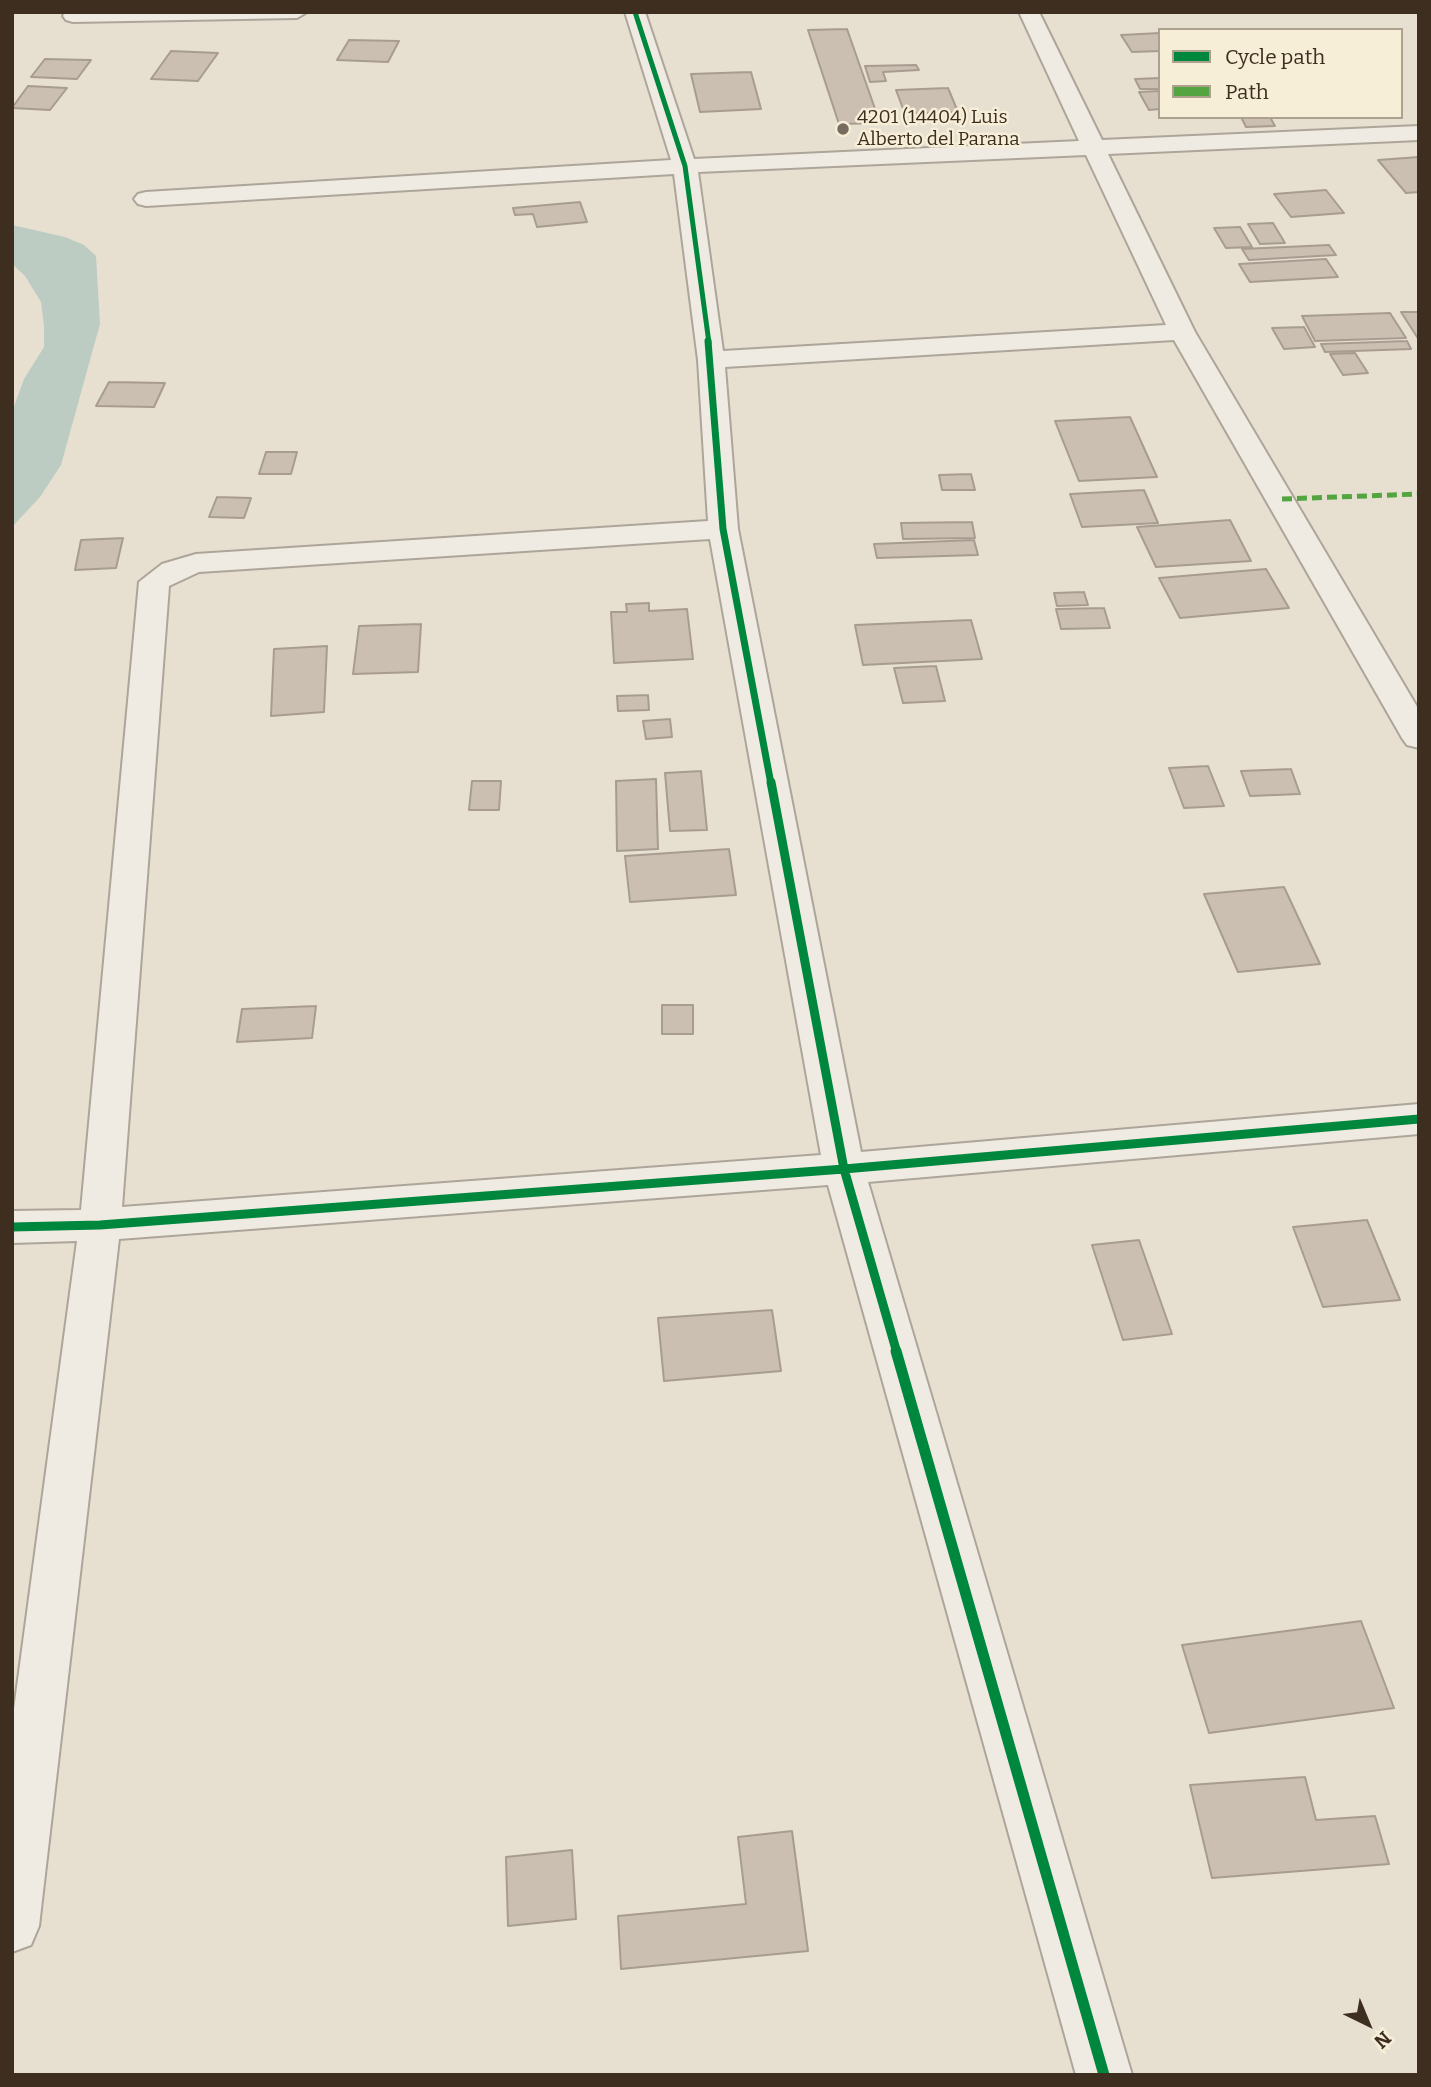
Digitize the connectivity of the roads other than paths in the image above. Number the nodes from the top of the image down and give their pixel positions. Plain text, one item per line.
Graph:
1 (297, 12) edge
2 (635, 12) edge
3 (1029, 12) edge
4 (73, 16) dead end
5 (1419, 134) edge
6 (1094, 146) junction
7 (685, 166) junction
8 (146, 199) dead end
9 (1182, 332) junction
10 (711, 360) junction
11 (723, 529) junction
12 (1419, 738) edge
13 (1419, 1119) edge
14 (844, 1169) junction
15 (100, 1225) junction
16 (12, 1227) edge
17 (12, 1926) edge
18 (1104, 2075) edge

1 - 4 street
2 - 7 street
3 - 6 street
5 - 6 street
6 - 7 street
6 - 9 street
7 - 8 street
7 - 10 street
9 - 10 street
9 - 12 street
10 - 11 street
11 - 14 street
11 - 15 street
13 - 14 street
14 - 15 street
14 - 18 street
15 - 16 street
15 - 17 street

